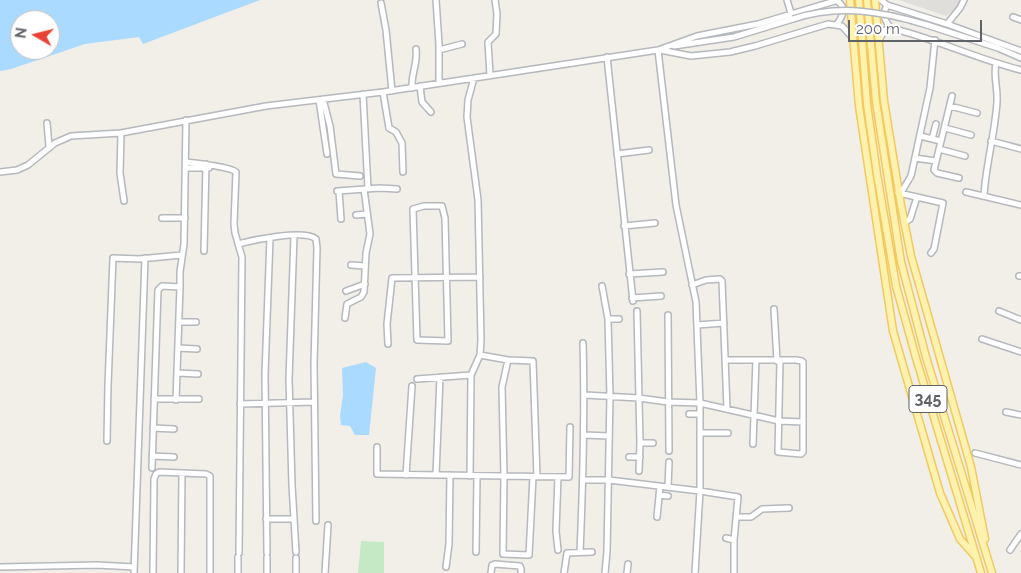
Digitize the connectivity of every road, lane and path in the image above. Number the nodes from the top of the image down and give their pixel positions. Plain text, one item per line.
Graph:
1 (436, 0) edge
2 (495, 0) edge
3 (787, 0) edge
4 (837, 0) edge
5 (850, 0) edge
6 (859, 0) edge
7 (867, 0) edge
8 (876, 0) edge
9 (881, 0) edge
10 (964, 0) edge
11 (381, 4) dead end
12 (887, 5) junction
13 (792, 16) junction
14 (1013, 17) dead end
15 (1021, 20) edge
16 (837, 24) junction
17 (947, 24) junction
18 (891, 28) junction
19 (852, 36) junction
20 (879, 40) junction
21 (935, 40) junction
22 (462, 44) dead end
23 (671, 46) junction
24 (416, 49) dead end
25 (439, 50) junction
26 (658, 50) junction
27 (1021, 51) edge
28 (607, 57) junction
29 (1021, 58) edge
30 (996, 62) junction
31 (1021, 70) edge
32 (490, 75) junction
33 (474, 78) junction
34 (439, 84) junction
35 (420, 86) junction
36 (412, 88) junction
37 (392, 91) junction
38 (383, 92) junction
39 (363, 94) junction
40 (952, 96) dead end
41 (321, 100) junction
42 (950, 106) junction
43 (432, 112) dead end
44 (977, 113) dead end
45 (186, 120) junction
46 (47, 123) dead end
47 (936, 124) dead end
48 (944, 128) junction
49 (121, 133) junction
50 (971, 135) dead end
51 (920, 136) junction
52 (932, 139) junction
53 (941, 141) junction
54 (992, 141) junction
55 (49, 146) junction
56 (939, 149) junction
57 (1021, 149) edge
58 (649, 150) dead end
59 (327, 154) dead end
60 (616, 154) junction
61 (892, 156) junction
62 (965, 156) dead end
63 (915, 158) junction
64 (936, 161) junction
65 (186, 165) junction
66 (206, 166) junction
67 (0, 172) edge
68 (402, 172) dead end
69 (360, 176) dead end
70 (959, 178) dead end
71 (887, 180) junction
72 (366, 189) junction
73 (398, 190) dead end
74 (966, 192) dead end
75 (871, 193) junction
76 (898, 193) junction
77 (984, 195) junction
78 (917, 197) junction
79 (124, 201) dead end
80 (882, 204) junction
81 (1021, 205) edge
82 (368, 214) junction
83 (356, 215) dead end
84 (162, 218) dead end
85 (185, 218) junction
86 (341, 219) dead end
87 (655, 223) dead end
88 (904, 223) junction
89 (624, 226) junction
90 (294, 236) junction
91 (270, 238) junction
92 (238, 244) junction
93 (204, 251) dead end
94 (931, 254) dead end
95 (179, 255) junction
96 (145, 258) junction
97 (351, 265) dead end
98 (365, 266) junction
99 (663, 272) dead end
100 (630, 274) junction
101 (416, 278) junction
102 (446, 278) junction
103 (480, 278) junction
104 (365, 284) junction
105 (692, 284) junction
106 (602, 286) dead end
107 (180, 287) junction
108 (346, 291) dead end
109 (660, 296) dead end
110 (774, 309) dead end
111 (999, 311) dead end
112 (637, 312) dead end
113 (668, 315) dead end
114 (345, 318) dead end
115 (608, 319) junction
116 (619, 319) dead end
117 (1021, 320) edge
118 (180, 322) junction
119 (196, 322) dead end
120 (724, 323) junction
121 (697, 325) junction
122 (982, 339) dead end
123 (582, 343) dead end
124 (388, 344) dead end
125 (178, 348) junction
126 (197, 349) dead end
127 (1021, 352) edge
128 (480, 355) junction
129 (508, 360) junction
130 (725, 360) junction
131 (756, 360) junction
132 (778, 361) junction
133 (177, 373) junction
134 (198, 374) dead end
135 (470, 375) junction
136 (440, 377) junction
137 (417, 379) dead end
138 (412, 386) dead end
139 (585, 395) junction
140 (610, 396) junction
141 (640, 398) junction
142 (200, 399) dead end
143 (154, 400) junction
144 (176, 400) junction
145 (314, 402) junction
146 (668, 402) junction
147 (290, 403) junction
148 (700, 403) junction
149 (240, 404) junction
150 (266, 404) junction
151 (727, 409) junction
152 (1006, 412) dead end
153 (690, 414) dead end
154 (700, 414) junction
155 (754, 414) junction
156 (1021, 415) edge
157 (779, 421) junction
158 (802, 422) junction
159 (570, 427) dead end
160 (153, 428) junction
161 (174, 429) dead end
162 (700, 433) junction
163 (728, 433) dead end
164 (584, 435) junction
165 (608, 436) junction
166 (108, 441) dead end
167 (640, 443) junction
168 (653, 443) dead end
169 (753, 444) dead end
170 (376, 447) dead end
171 (669, 452) dead end
172 (975, 453) dead end
173 (152, 456) junction
174 (174, 457) dead end
175 (629, 457) dead end
176 (640, 458) junction
177 (669, 462) dead end
178 (1021, 464) edge
179 (152, 468) dead end
180 (639, 471) dead end
181 (182, 473) junction
182 (406, 474) junction
183 (436, 475) junction
184 (450, 475) junction
185 (470, 476) junction
186 (477, 476) junction
187 (504, 476) junction
188 (535, 477) junction
189 (558, 477) junction
190 (583, 480) junction
191 (609, 480) junction
192 (660, 486) junction
193 (668, 487) junction
194 (700, 491) junction
195 (659, 495) junction
196 (668, 496) dead end
197 (789, 508) dead end
198 (657, 517) dead end
199 (737, 517) junction
200 (266, 519) junction
201 (294, 519) junction
202 (316, 521) dead end
203 (328, 525) dead end
204 (981, 529) junction
205 (1021, 534) edge
206 (726, 538) dead end
207 (734, 540) junction
208 (558, 550) dead end
209 (1010, 550) dead end
210 (476, 552) dead end
211 (580, 552) junction
212 (592, 552) dead end
213 (977, 558) junction
214 (628, 564) dead end
215 (0, 567) edge
216 (446, 567) dead end
217 (134, 570) edge
218 (153, 573) edge
219 (181, 573) edge
220 (210, 573) edge
221 (238, 573) edge
222 (267, 573) edge
223 (296, 573) edge
224 (325, 573) edge
225 (491, 573) edge
226 (521, 573) edge
227 (564, 573) edge
228 (605, 573) edge
229 (627, 573) edge
230 (695, 573) edge
231 (734, 573) edge
232 (981, 573) edge
233 (992, 573) edge

1 - 25 street
2 - 32 street
3 - 13 street
4 - 13 street
4 - 16 street
5 - 19 main road
6 - 80 main road, 345
7 - 71 main road, 345
8 - 20 main road
9 - 12 street
10 - 17 street
11 - 37 street
12 - 17 street
12 - 18 street
13 - 23 street
13 - 23 street
13 - 29 street, bridge
14 - 15 street
16 - 19 street
16 - 26 street
17 - 27 street
18 - 20 street
18 - 21 street
19 - 75 main road
20 - 61 main road
21 - 30 street
21 - 51 street
22 - 25 street
23 - 26 street
24 - 36 street
25 - 34 street
26 - 28 street
26 - 105 street
28 - 32 street
28 - 60 street
30 - 31 street
30 - 54 street
32 - 33 street
33 - 34 street
33 - 103 street
34 - 35 street
35 - 36 street
35 - 43 street
36 - 37 street
37 - 38 street
38 - 39 street
38 - 68 street
39 - 41 street
39 - 72 street
40 - 42 street
41 - 45 street
41 - 59 street
41 - 69 street
42 - 44 street
42 - 48 street
45 - 49 street
45 - 65 street
46 - 55 street
47 - 52 street
48 - 50 street
48 - 53 street
49 - 55 street
49 - 79 street
51 - 52 street
51 - 63 street
52 - 53 street
53 - 56 street
54 - 57 street
54 - 77 street
55 - 67 street
56 - 62 street
56 - 64 street
58 - 60 street
60 - 89 street
61 - 71 main road
61 - 76 main road
63 - 64 street
63 - 76 street
64 - 70 street
65 - 66 street
65 - 85 street
66 - 92 street
66 - 93 street
71 - 204 main road, 345
72 - 73 street
72 - 82 street
72 - 86 street
74 - 77 street
75 - 80 main road
75 - 213 main road
76 - 78 street
76 - 88 main road
77 - 81 street
78 - 88 street
78 - 94 street
80 - 213 main road, 345
82 - 83 street
82 - 98 street
84 - 85 street
85 - 95 street
87 - 89 street
88 - 204 main road
89 - 100 street
90 - 91 street
90 - 145 street
90 - 147 street
91 - 92 street
91 - 150 street
92 - 149 street
95 - 96 street
95 - 107 street
96 - 166 street
96 - 217 street
97 - 98 street
98 - 104 street
99 - 100 street
100 - 109 street
101 - 102 street
101 - 102 street
101 - 102 street
101 - 124 street
102 - 103 street
103 - 128 street
104 - 108 street
104 - 114 street
105 - 120 street
105 - 121 street
106 - 115 street
107 - 118 street
107 - 143 street
110 - 132 street
111 - 117 street
112 - 141 street
113 - 146 street
115 - 116 street
115 - 140 street
118 - 119 street
118 - 125 street
120 - 121 street
120 - 130 street
121 - 148 street
122 - 127 street
123 - 139 street
125 - 126 street
125 - 133 street
128 - 129 street
128 - 135 street
129 - 187 street
129 - 188 street
130 - 131 street
130 - 151 street
131 - 132 street
131 - 155 street
132 - 157 street
132 - 158 street
133 - 134 street
133 - 144 street
135 - 136 street
135 - 185 street
136 - 137 street
136 - 183 street
138 - 182 street
139 - 140 street
139 - 164 street
140 - 141 street
140 - 165 street
141 - 146 street
141 - 167 street
142 - 144 street
143 - 144 street
143 - 160 street
145 - 147 street
145 - 202 street
146 - 148 street
146 - 171 street
147 - 150 street
147 - 201 street
148 - 151 street
148 - 154 street
149 - 150 street
149 - 221 street
150 - 200 street
151 - 155 street
152 - 156 street
153 - 154 street
154 - 162 street
155 - 157 street
155 - 169 street
157 - 158 street
157 - 158 street
159 - 189 street
160 - 161 street
160 - 173 street
162 - 163 street
162 - 194 street
164 - 165 street
164 - 190 street
165 - 191 street
167 - 168 street
167 - 176 street
170 - 182 street
172 - 178 street
173 - 174 street
173 - 179 street
175 - 176 street
176 - 180 street
177 - 193 street
181 - 218 street
181 - 219 street
181 - 220 street
182 - 183 street
183 - 184 street
184 - 185 street
184 - 216 street
185 - 186 street
186 - 187 street
186 - 210 street
187 - 188 street
187 - 188 street
188 - 189 street
189 - 208 street
190 - 191 street
190 - 211 street
191 - 192 street
191 - 228 street
192 - 193 street
192 - 195 street
193 - 194 street
194 - 199 street
194 - 230 street
195 - 196 street
195 - 198 street
197 - 199 street
199 - 207 street
200 - 201 street
200 - 222 street
201 - 223 street
203 - 224 street
204 - 233 main road, 345
205 - 209 street
206 - 207 street
207 - 231 street
211 - 212 street
211 - 227 street
213 - 232 main road, 345
214 - 229 street
215 - 217 street
225 - 226 street

